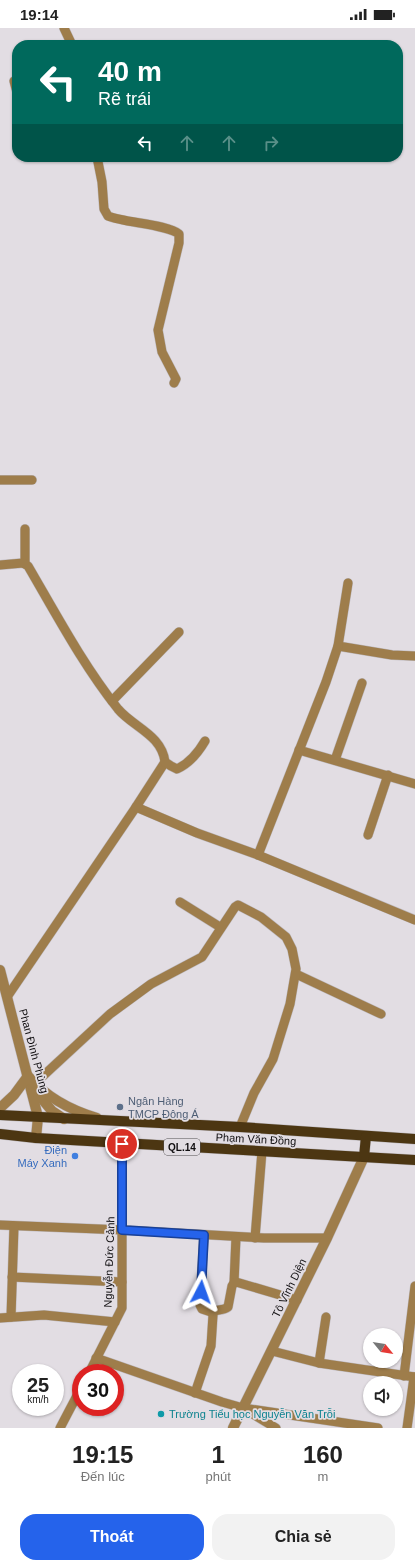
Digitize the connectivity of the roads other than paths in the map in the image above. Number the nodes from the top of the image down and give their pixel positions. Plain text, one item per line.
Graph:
1 (64, 28) edge
2 (70, 40) edge
3 (98, 162) edge
4 (174, 383) dead end
5 (0, 480) edge
6 (32, 480) dead end
7 (25, 529) dead end
8 (25, 564) junction
9 (0, 565) edge
10 (348, 582) dead end
11 (179, 632) dead end
12 (338, 646) junction
13 (415, 655) edge
14 (362, 683) dead end
15 (112, 701) junction
16 (206, 741) dead end
17 (299, 750) junction
18 (335, 760) junction
19 (165, 762) junction
20 (388, 775) junction
21 (415, 784) edge
22 (136, 807) junction
23 (368, 835) dead end
24 (258, 855) junction
25 (180, 902) dead end
26 (415, 920) edge
27 (220, 927) junction
28 (0, 970) edge
29 (296, 974) junction
30 (7, 996) junction
31 (381, 1014) dead end
32 (31, 1083) junction
33 (0, 1108) edge
34 (0, 1115) edge
35 (38, 1117) junction
36 (64, 1119) junction
37 (103, 1120) junction
38 (240, 1127) junction
39 (0, 1134) edge
40 (366, 1136) junction
41 (36, 1138) junction
42 (415, 1139) edge
43 (122, 1144) junction
44 (262, 1151) junction
45 (364, 1157) junction
46 (415, 1160) edge
47 (0, 1225) edge
48 (14, 1226) junction
49 (122, 1230) junction
50 (204, 1235) junction
51 (236, 1237) junction
52 (255, 1238) junction
53 (327, 1238) junction
54 (12, 1277) junction
55 (122, 1282) junction
56 (234, 1283) junction
57 (415, 1286) edge
58 (297, 1300) junction
59 (211, 1312) junction
60 (11, 1317) junction
61 (0, 1318) edge
62 (326, 1318) dead end
63 (115, 1322) junction
64 (272, 1351) junction
65 (96, 1358) junction
66 (93, 1364) edge
67 (319, 1364) junction
68 (404, 1376) junction
69 (415, 1377) edge
70 (195, 1393) junction
71 (72, 1405) edge
72 (243, 1408) junction
73 (60, 1428) edge
74 (233, 1428) edge
75 (276, 1428) edge
76 (378, 1428) edge
77 (407, 1428) edge

1 - 2 street
3 - 4 street
5 - 6 street
7 - 8 street
8 - 9 street
8 - 15 street
10 - 12 street
11 - 15 street
12 - 13 street
12 - 17 street
14 - 18 street
15 - 19 street
16 - 19 street
17 - 18 street
17 - 24 street
18 - 20 street
19 - 22 street
20 - 21 street
20 - 23 street
22 - 24 street
22 - 30 street
24 - 26 street
25 - 27 street
27 - 29 street
27 - 32 street
28 - 30 street, Phan Đình Phùng
29 - 31 street
29 - 38 street
30 - 32 street, Phan Đình Phùng
32 - 33 street
32 - 35 street, Phan Đình Phùng
32 - 36 street
32 - 37 street
34 - 35 main road, Phạm Văn Đồng / QL.14
35 - 36 main road, Phạm Văn Đồng / QL.14
35 - 41 street, Phan Đình Phùng
36 - 37 main road, Phạm Văn Đồng / QL.14
37 - 38 main road, Phạm Văn Đồng / QL.14
38 - 40 main road, Phạm Văn Đồng / QL.14
39 - 41 main road, Phạm Văn Đồng / QL.14
40 - 42 main road, Phạm Văn Đồng / QL.14
40 - 45 main road
41 - 43 main road, Phạm Văn Đồng / QL.14
43 - 44 main road, Phạm Văn Đồng / QL.14
43 - 49 street, Nguyễn Đức Cảnh
44 - 45 main road, Phạm Văn Đồng / QL.14
44 - 52 street
45 - 46 main road, Phạm Văn Đồng / QL.14
45 - 53 street, Tô Vĩnh Diện
47 - 48 street
48 - 49 street
48 - 54 street
49 - 50 street
49 - 55 street, Nguyễn Đức Cảnh
50 - 51 street
50 - 59 street
51 - 52 street
51 - 56 street
52 - 53 street
53 - 58 street, Tô Vĩnh Diện
54 - 55 street
54 - 60 street
55 - 63 street, Nguyễn Đức Cảnh
56 - 58 street
56 - 59 street
57 - 68 street
58 - 64 street, Tô Vĩnh Diện
59 - 70 street
60 - 61 street
60 - 63 street
62 - 67 street
63 - 65 street, Nguyễn Đức Cảnh
64 - 67 street
64 - 72 street, Tô Vĩnh Diện
65 - 66 street, Nguyễn Đức Cảnh
65 - 70 street
67 - 68 street
68 - 69 street
69 - 77 street
70 - 72 street
71 - 73 street
72 - 74 street, Tô Vĩnh Diện
72 - 75 street
72 - 76 street

